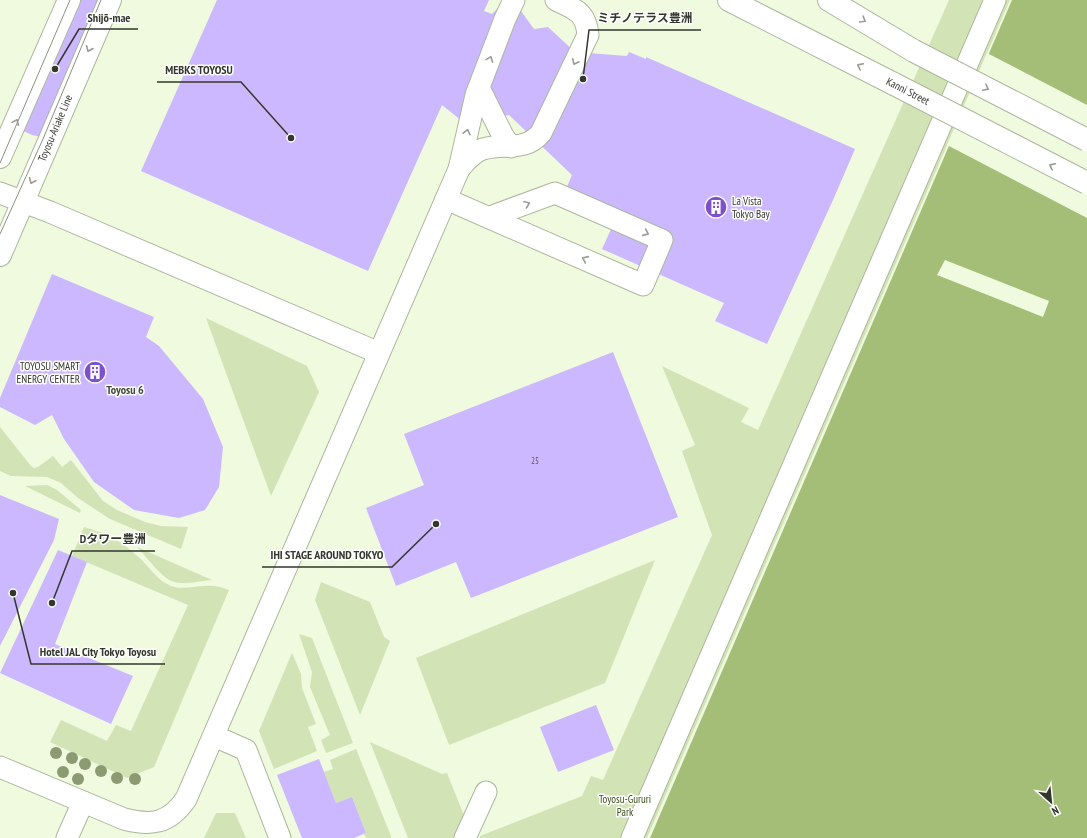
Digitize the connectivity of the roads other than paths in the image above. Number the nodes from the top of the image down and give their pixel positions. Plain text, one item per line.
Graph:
1 (69, 0) edge
2 (110, 0) edge
3 (514, 0) edge
4 (556, 0) edge
5 (729, 0) edge
6 (830, 0) edge
7 (995, 0) edge
8 (479, 88) junction
9 (1087, 140) edge
10 (511, 147) junction
11 (0, 157) edge
12 (459, 169) junction
13 (1087, 183) edge
14 (0, 193) edge
15 (446, 198) junction
16 (23, 202) junction
17 (490, 218) junction
18 (0, 255) edge
19 (379, 353) junction
20 (214, 736) junction
21 (0, 767) edge
22 (486, 792) dead end
23 (83, 802) junction
24 (67, 838) edge
25 (280, 838) edge
26 (465, 838) edge
27 (632, 838) edge

11 -> 1 main road
2 -> 16 main road, Toyosu-Ariake Line
8 -> 3 street
4 -> 10 street
13 -> 5 main road, Kanni Street, bridge
6 -> 9 main road, bridge
7 - 27 street
8 - 10 street
12 -> 8 street
10 - 12 street
12 - 15 street
14 - 16 street
15 - 17 street
15 - 19 street
16 - 18 main road, Toyosu-Ariake Line
16 - 19 street
17 -> 17 street
19 - 20 street
20 - 23 street
20 - 25 street
21 - 23 street
22 - 26 street
23 - 24 street

